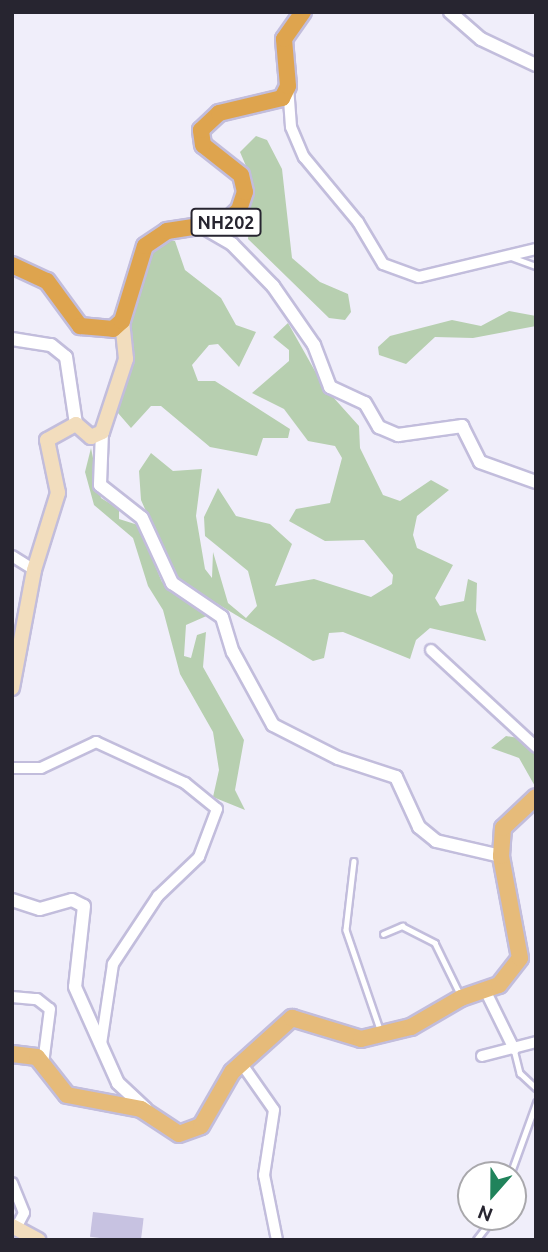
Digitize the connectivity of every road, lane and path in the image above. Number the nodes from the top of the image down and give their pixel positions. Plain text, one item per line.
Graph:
1 (303, 12) edge
2 (450, 12) edge
3 (536, 65) edge
4 (288, 86) junction
5 (201, 226) junction
6 (536, 248) edge
7 (511, 257) junction
8 (12, 265) edge
9 (536, 266) edge
10 (122, 321) junction
11 (12, 339) edge
12 (76, 424) junction
13 (102, 432) junction
14 (536, 482) edge
15 (12, 556) edge
16 (34, 570) junction
17 (431, 650) dead end
18 (12, 688) edge
19 (536, 747) edge
20 (12, 768) edge
21 (536, 797) edge
22 (501, 856) junction
23 (354, 861) dead end
24 (12, 900) edge
25 (383, 934) dead end
26 (485, 990) junction
27 (12, 997) edge
28 (461, 998) junction
29 (382, 1035) junction
30 (536, 1042) edge
31 (101, 1048) junction
32 (514, 1049) junction
33 (12, 1054) edge
34 (482, 1056) dead end
35 (241, 1063) junction
36 (43, 1065) junction
37 (536, 1088) edge
38 (536, 1102) edge
39 (150, 1114) junction
40 (515, 1161) edge
41 (12, 1183) edge
42 (14, 1227) edge
43 (38, 1240) edge
44 (276, 1240) edge

1 - 4 highway
2 - 3 street
4 - 5 highway, NH202
4 - 7 street
5 - 10 highway, NH202
5 - 14 street
6 - 7 street
7 - 9 lane
8 - 10 highway
10 - 13 main road
11 - 12 street
12 - 13 main road
12 - 16 main road
13 - 22 street
15 - 16 street
16 - 18 main road
17 - 19 street
20 - 31 street
21 - 22 main road
22 - 26 main road
23 - 29 lane
24 - 31 street
25 - 28 lane
26 - 28 main road
26 - 32 street
27 - 36 street
28 - 29 main road
29 - 35 main road
30 - 32 street
31 - 39 street
32 - 34 street
32 - 37 lane
33 - 36 main road
35 - 39 main road
35 - 44 street
36 - 39 main road
38 - 40 lane
41 - 42 street
42 - 43 main road

